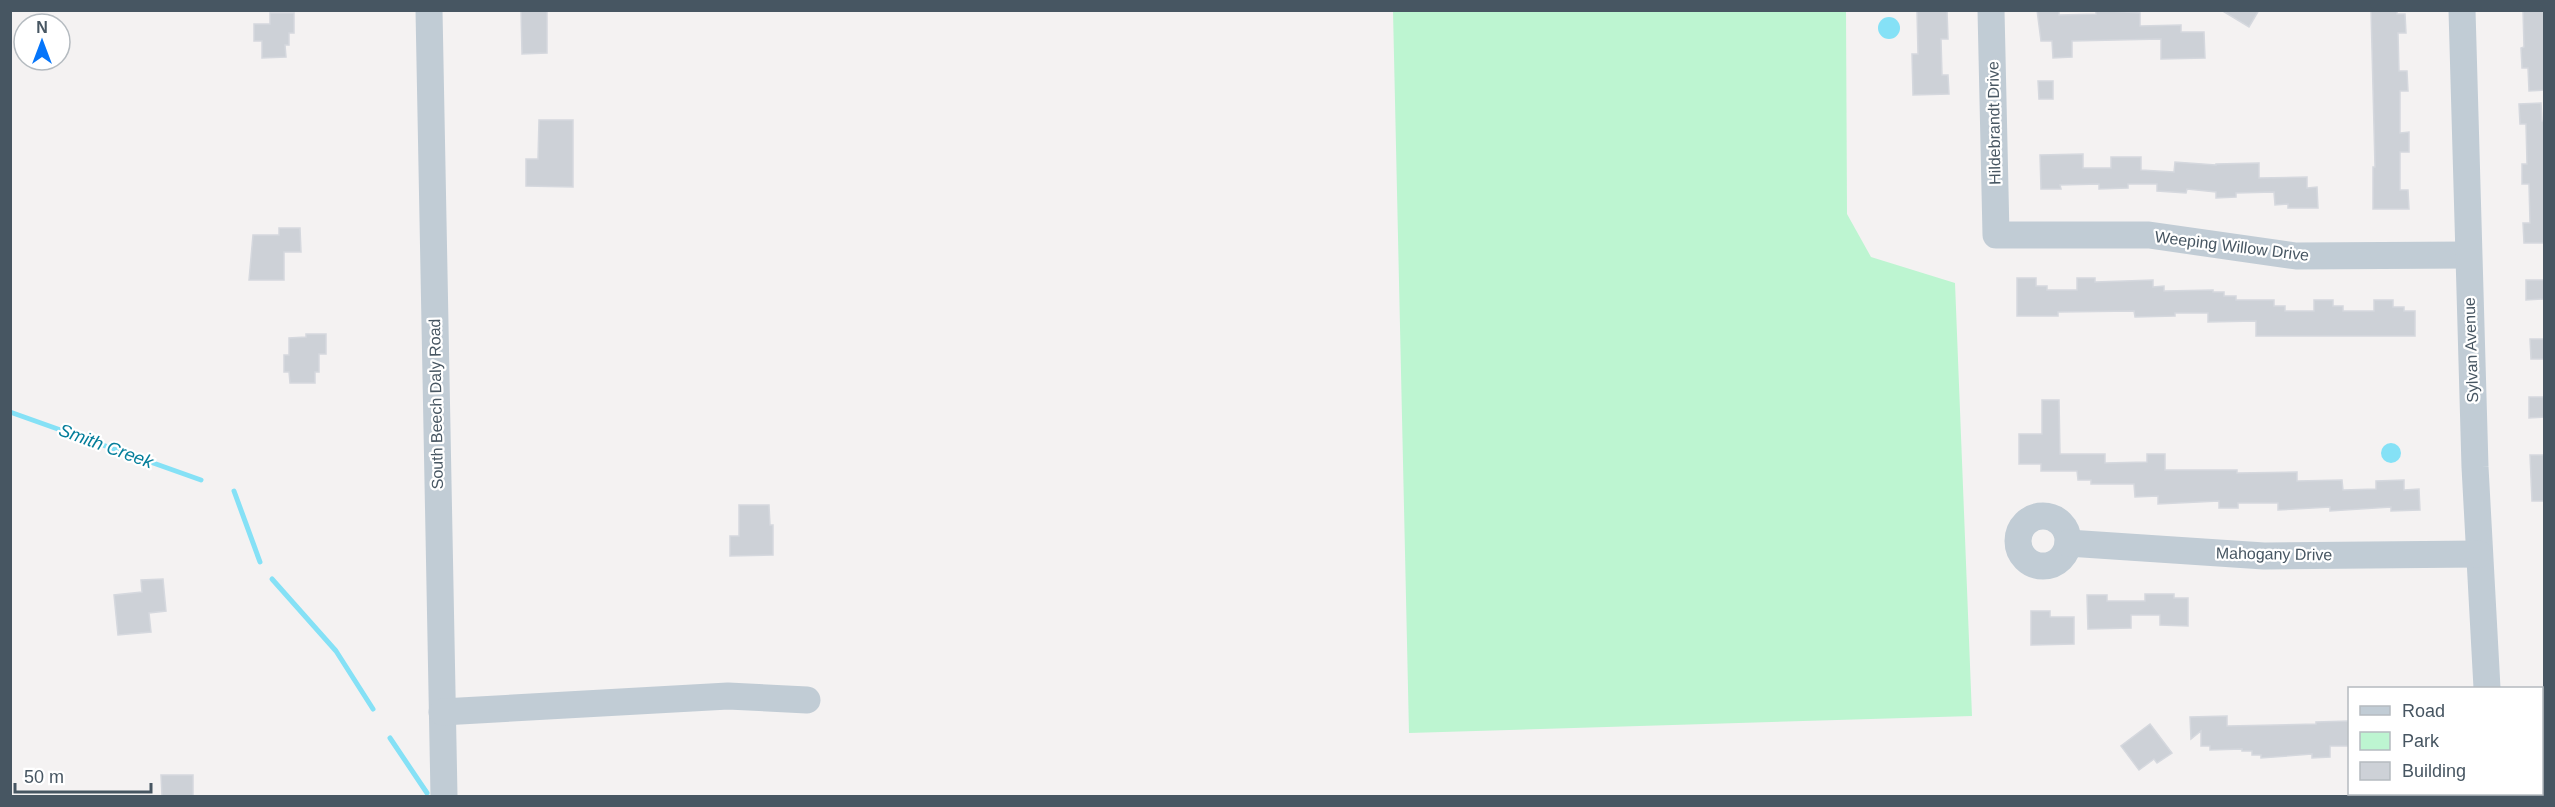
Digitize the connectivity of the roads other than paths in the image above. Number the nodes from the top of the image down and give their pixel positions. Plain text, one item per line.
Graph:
1 (429, 10) edge
2 (1991, 10) edge
3 (2462, 10) edge
4 (1996, 235) joint
5 (2468, 255) junction
6 (2068, 543) dead end
7 (2480, 554) junction
8 (2487, 687) edge
9 (807, 700) dead end
10 (442, 712) junction
11 (444, 796) edge

1 - 10 street, South Beech Daly Road
2 - 4 street, Hildebrandt Drive
3 - 5 street, Sylvan Avenue
4 - 5 street, Weeping Willow Drive
5 - 7 street, Sylvan Avenue
6 - 7 street, Mahogany Drive
7 - 8 street, Sylvan Avenue
9 - 10 street
10 - 11 street, South Beech Daly Road

